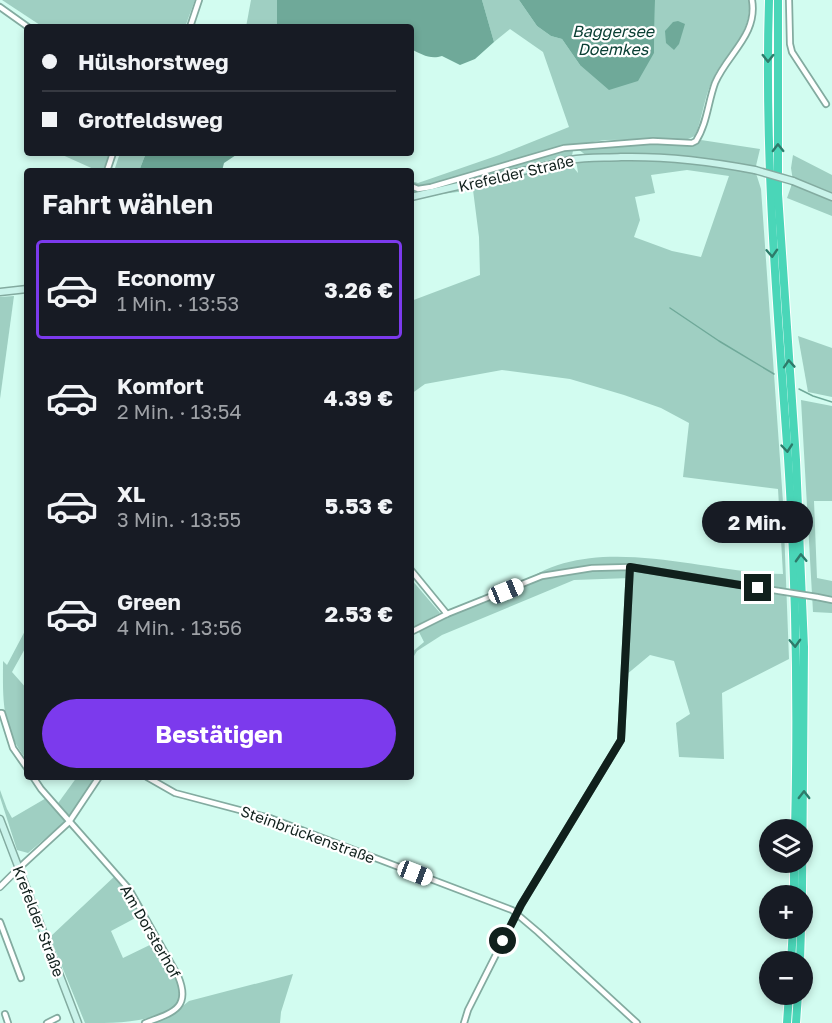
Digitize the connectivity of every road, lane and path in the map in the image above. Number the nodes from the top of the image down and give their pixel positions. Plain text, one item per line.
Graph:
1 (199, 0) edge
2 (752, 0) edge
3 (769, 0) edge
4 (778, 0) edge
5 (789, 0) edge
6 (0, 7) edge
7 (24, 24) edge
8 (191, 24) edge
9 (826, 104) dead end
10 (414, 187) edge
11 (414, 196) edge
12 (832, 197) edge
13 (24, 289) edge
14 (0, 292) edge
15 (630, 567) junction
16 (414, 574) edge
17 (832, 600) edge
18 (447, 614) junction
19 (414, 630) edge
20 (0, 713) edge
21 (24, 764) edge
22 (35, 780) edge
23 (97, 780) edge
24 (152, 780) edge
25 (0, 819) edge
26 (795, 819) edge
27 (69, 822) junction
28 (19, 868) junction
29 (802, 885) edge
30 (0, 887) edge
31 (518, 914) junction
32 (0, 922) edge
33 (21, 978) dead end
34 (788, 1005) edge
35 (797, 1005) edge
36 (5, 1014) dead end
37 (57, 1018) dead end
38 (8, 1023) edge
39 (47, 1023) edge
40 (78, 1023) edge
41 (145, 1023) edge
42 (464, 1023) edge
43 (637, 1023) edge
44 (787, 1023) edge
45 (796, 1023) edge

1 - 8 street
2 - 10 street
3 -> 26 highway
29 -> 4 highway
5 - 9 street
6 - 7 street
11 - 12 main road, Krefelder Straße, bridge
13 - 14 main road
15 - 17 street, bridge
15 - 18 street
15 - 31 street
16 - 18 street
18 - 19 street
20 - 21 street
22 - 27 street, Am Dorsterhof
23 - 27 street
24 - 31 street, Steinbrückenstraße
25 - 28 main road, Krefelder Straße
27 - 28 street
27 - 41 street, Am Dorsterhof
28 - 30 street
28 - 40 main road, Krefelder Straße
31 - 42 street
31 - 43 street, Steinbrückenstraße
32 - 33 street
34 - 44 highway
35 - 45 highway
36 - 38 street
37 - 39 street

